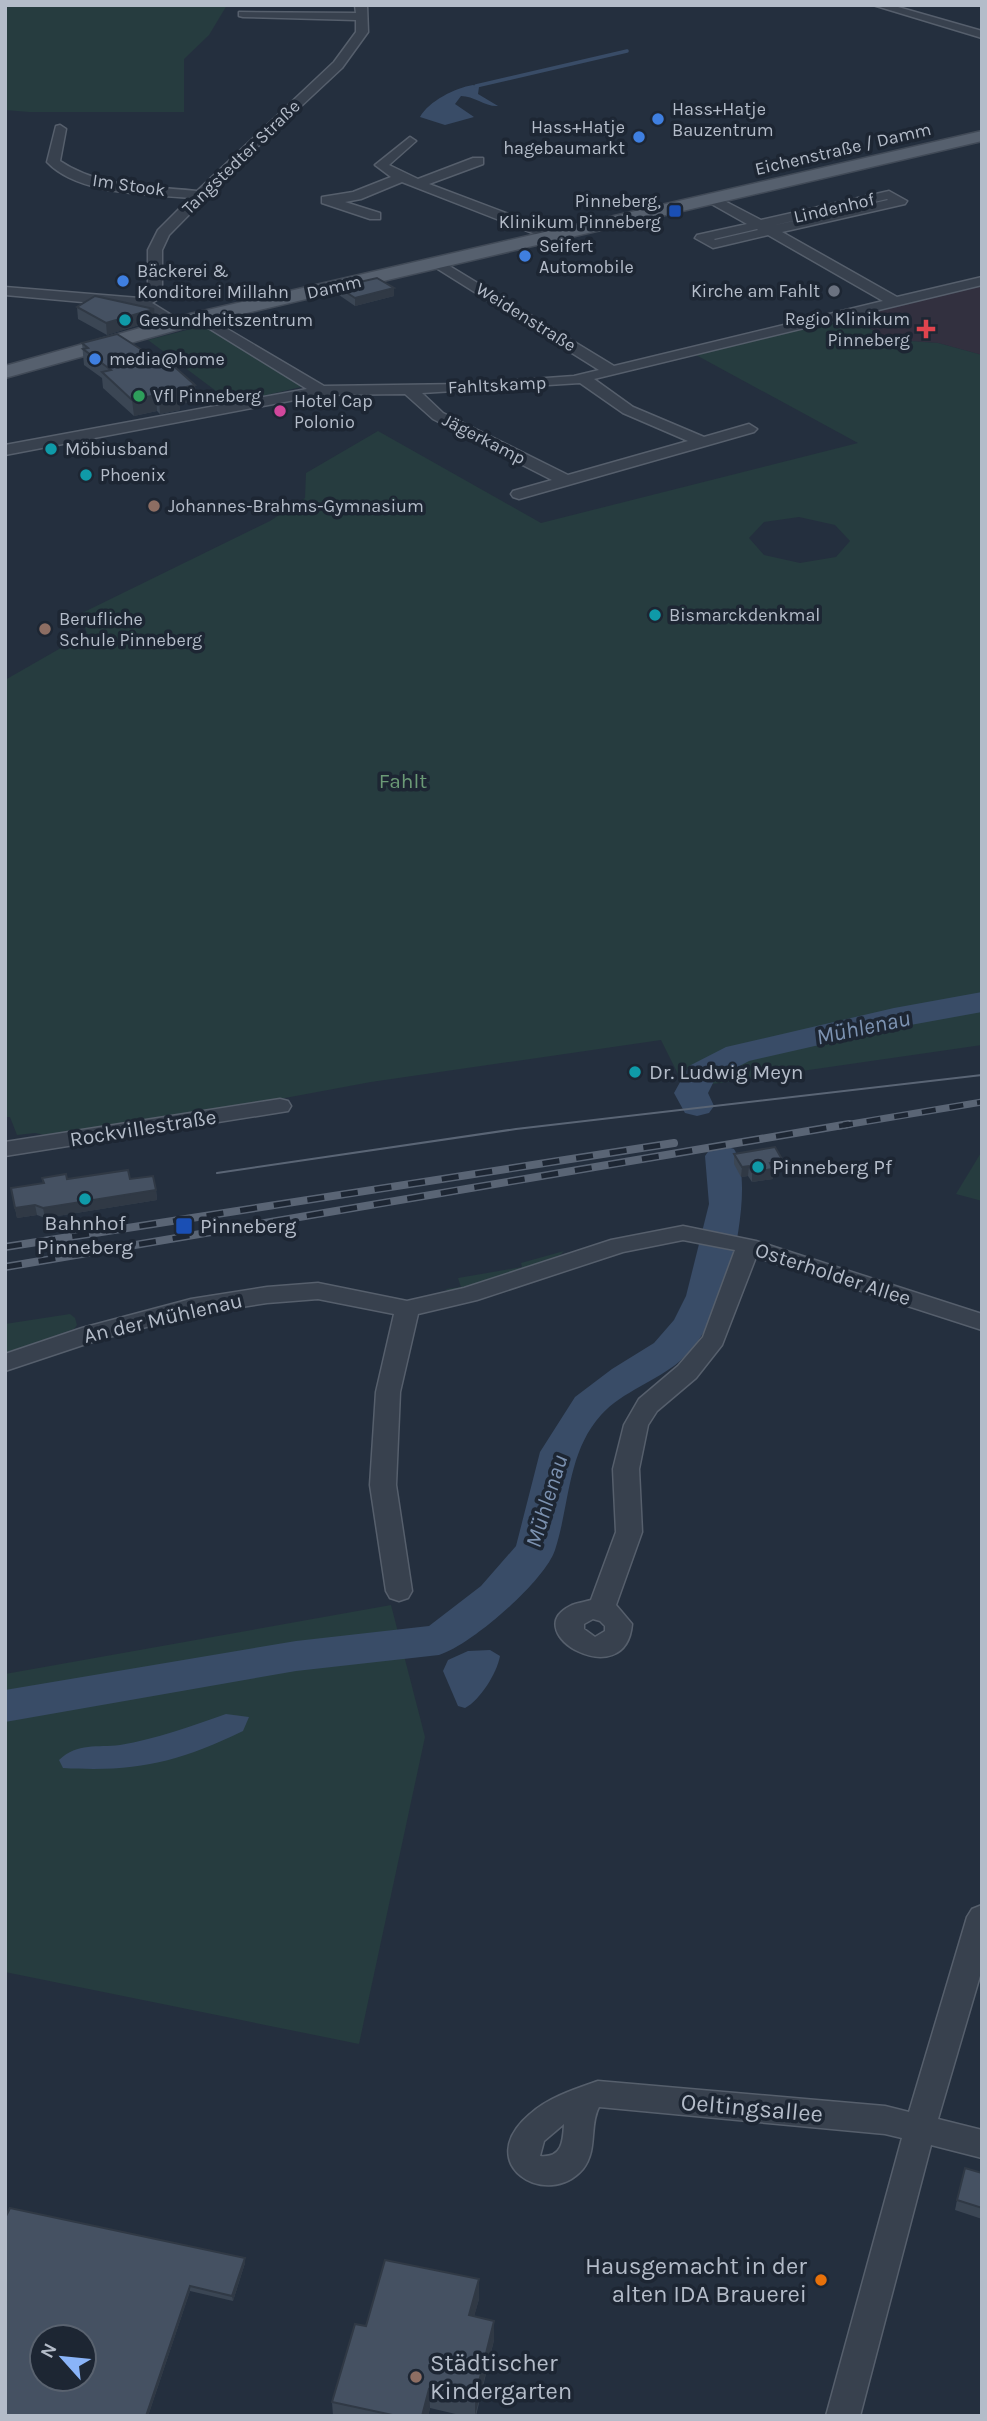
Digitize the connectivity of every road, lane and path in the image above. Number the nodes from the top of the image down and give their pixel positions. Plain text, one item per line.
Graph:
1 (878, 5) edge
2 (361, 11) edge
3 (243, 14) dead end
4 (981, 34) edge
5 (60, 129) dead end
6 (982, 136) edge
7 (410, 141) dead end
8 (478, 161) dead end
9 (400, 178) junction
10 (417, 184) junction
11 (201, 194) junction
12 (713, 199) junction
13 (665, 210) joint
14 (375, 216) dead end
15 (763, 228) junction
16 (553, 236) junction
17 (438, 263) junction
18 (982, 281) edge
19 (5, 291) edge
20 (895, 302) junction
21 (142, 303) junction
22 (202, 318) junction
23 (176, 324) junction
24 (5, 372) edge
25 (613, 372) junction
26 (584, 379) junction
27 (408, 388) junction
28 (321, 391) junction
29 (749, 429) dead end
30 (705, 443) junction
31 (5, 450) edge
32 (567, 481) junction
33 (519, 494) dead end
34 (280, 1106) dead end
35 (5, 1149) edge
36 (683, 1233) joint
37 (744, 1245) junction
38 (407, 1309) junction
39 (982, 1322) edge
40 (5, 1363) edge
41 (398, 1591) dead end
42 (601, 1610) dead end
43 (982, 1917) edge
44 (585, 2099) dead end
45 (919, 2129) junction
46 (982, 2144) edge
47 (843, 2416) edge

1 - 4 street
2 - 3 street, Tangstedter Straße
2 - 11 street, Tangstedter Straße
5 - 11 street, Im Stook
6 - 12 main road, Eichenstraße / Damm
7 - 9 street
8 - 10 street
9 - 10 street
9 - 14 street
10 - 16 street
11 - 21 street, Tangstedter Straße
12 - 13 main road, Eichenstraße / Damm
12 - 15 street, Lindenhof
13 - 16 main road, Damm
15 - 15 street, Lindenhof
15 - 20 street, Lindenhof
16 - 17 main road, Damm
17 - 22 main road, Damm
17 - 25 street, Weidenstraße
18 - 20 street, Fahltskamp
19 - 21 street
20 - 25 street, Fahltskamp
21 - 23 street
22 - 23 main road, Damm
22 - 28 street
23 - 24 main road, Damm
25 - 26 street, Fahltskamp
26 - 27 street, Fahltskamp
26 - 30 street
27 - 28 street, Fahltskamp
27 - 32 street, Jägerkamp
28 - 31 street, Fahltskamp
29 - 30 street, Jägerkamp
30 - 32 street, Jägerkamp
32 - 33 street, Jägerkamp
34 - 35 street, Rockvillestraße
36 - 37 street, Osterholder Allee
36 - 38 street, An der Mühlenau
37 - 39 street, Osterholder Allee
37 - 42 street
38 - 40 street, An der Mühlenau
38 - 41 street
43 - 45 street
44 - 45 street, Oeltingsallee
45 - 46 street
45 - 47 street

